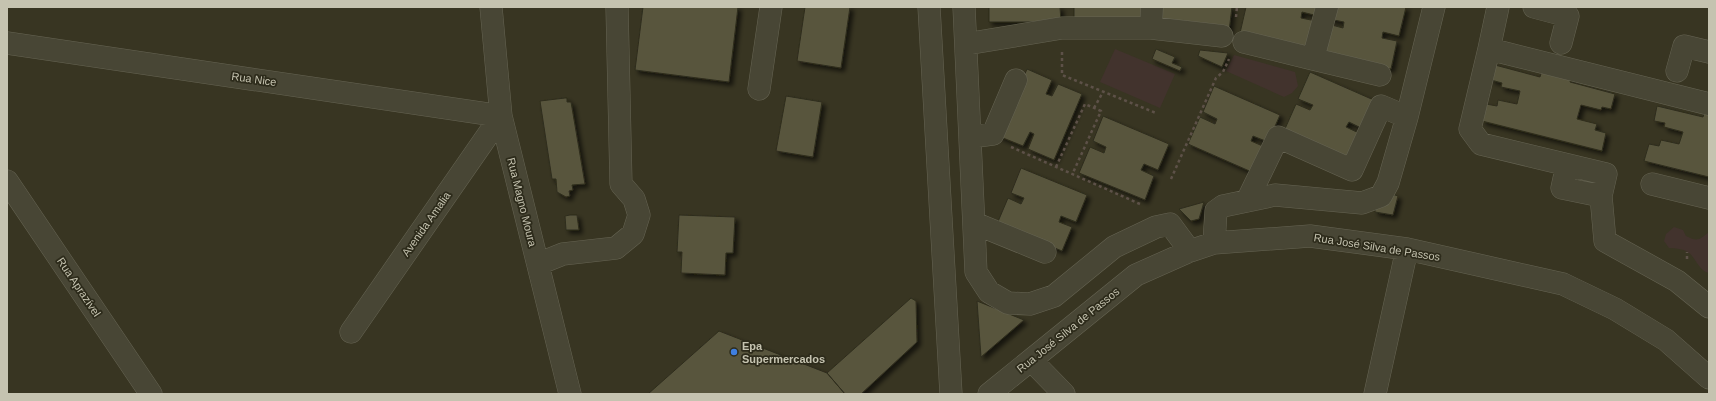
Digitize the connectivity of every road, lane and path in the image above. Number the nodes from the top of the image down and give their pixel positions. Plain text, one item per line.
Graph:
1 (491, 7) edge
2 (617, 7) edge
3 (771, 7) edge
4 (929, 7) edge
5 (964, 7) edge
6 (1152, 7) edge
7 (1327, 7) edge
8 (1434, 7) edge
9 (1498, 7) edge
10 (1534, 7) edge
11 (1062, 28) junction
12 (1151, 28) junction
13 (1222, 36) dead end
14 (7, 43) edge
15 (1561, 43) dead end
16 (966, 44) junction
17 (1237, 49) joint
18 (1489, 49) junction
19 (1709, 52) edge
20 (1313, 59) junction
21 (1677, 71) dead end
22 (1380, 74) dead end
23 (1016, 80) dead end
24 (760, 89) dead end
25 (1103, 92) junction
26 (1709, 104) edge
27 (1094, 108) junction
28 (1156, 114) dead end
29 (502, 116) junction
30 (1407, 117) junction
31 (970, 137) junction
32 (1005, 144) dead end
33 (1056, 167) junction
34 (1072, 175) junction
35 (1171, 179) dead end
36 (7, 181) edge
37 (1652, 184) dead end
38 (1709, 198) edge
39 (1248, 201) junction
40 (1140, 204) dead end
41 (974, 223) junction
42 (1214, 243) junction
43 (1407, 249) junction
44 (1190, 251) junction
45 (1045, 252) dead end
46 (538, 264) junction
47 (1709, 307) edge
48 (351, 332) dead end
49 (1031, 360) junction
50 (1709, 378) edge
51 (151, 394) edge
52 (570, 394) edge
53 (951, 394) edge
54 (989, 394) edge
55 (1064, 394) edge
56 (1375, 394) edge

1 - 29 street, Rua Magno Moura
2 - 46 street
3 - 24 street
4 - 53 street
5 - 16 street
6 - 12 street
7 - 20 street
8 - 30 street
9 - 18 street
10 - 15 street
11 - 12 street
11 - 16 street
11 - 25 path
12 - 13 street
14 - 29 street, Rua Nice
16 - 31 street
17 - 20 street
17 - 35 path
18 - 26 street
18 - 47 street
19 - 21 street
20 - 22 street
23 - 31 street
25 - 27 path
25 - 28 path
27 - 33 path
27 - 34 path
29 - 46 street, Rua Magno Moura
29 - 48 street, Avenida Amalia
30 - 39 street
30 - 39 street
31 - 41 street
32 - 33 path
33 - 34 path
34 - 40 path
36 - 51 street, Rua Aprazível
37 - 38 street
39 - 42 street
41 - 44 street
41 - 45 street
42 - 43 street, Rua José Silva de Passos
42 - 44 street, Rua José Silva de Passos
43 - 50 street, Rua José Silva de Passos
43 - 56 street
44 - 49 street, Rua José Silva de Passos
46 - 52 street, Rua Magno Moura
49 - 54 street, Rua José Silva de Passos
49 - 55 street

